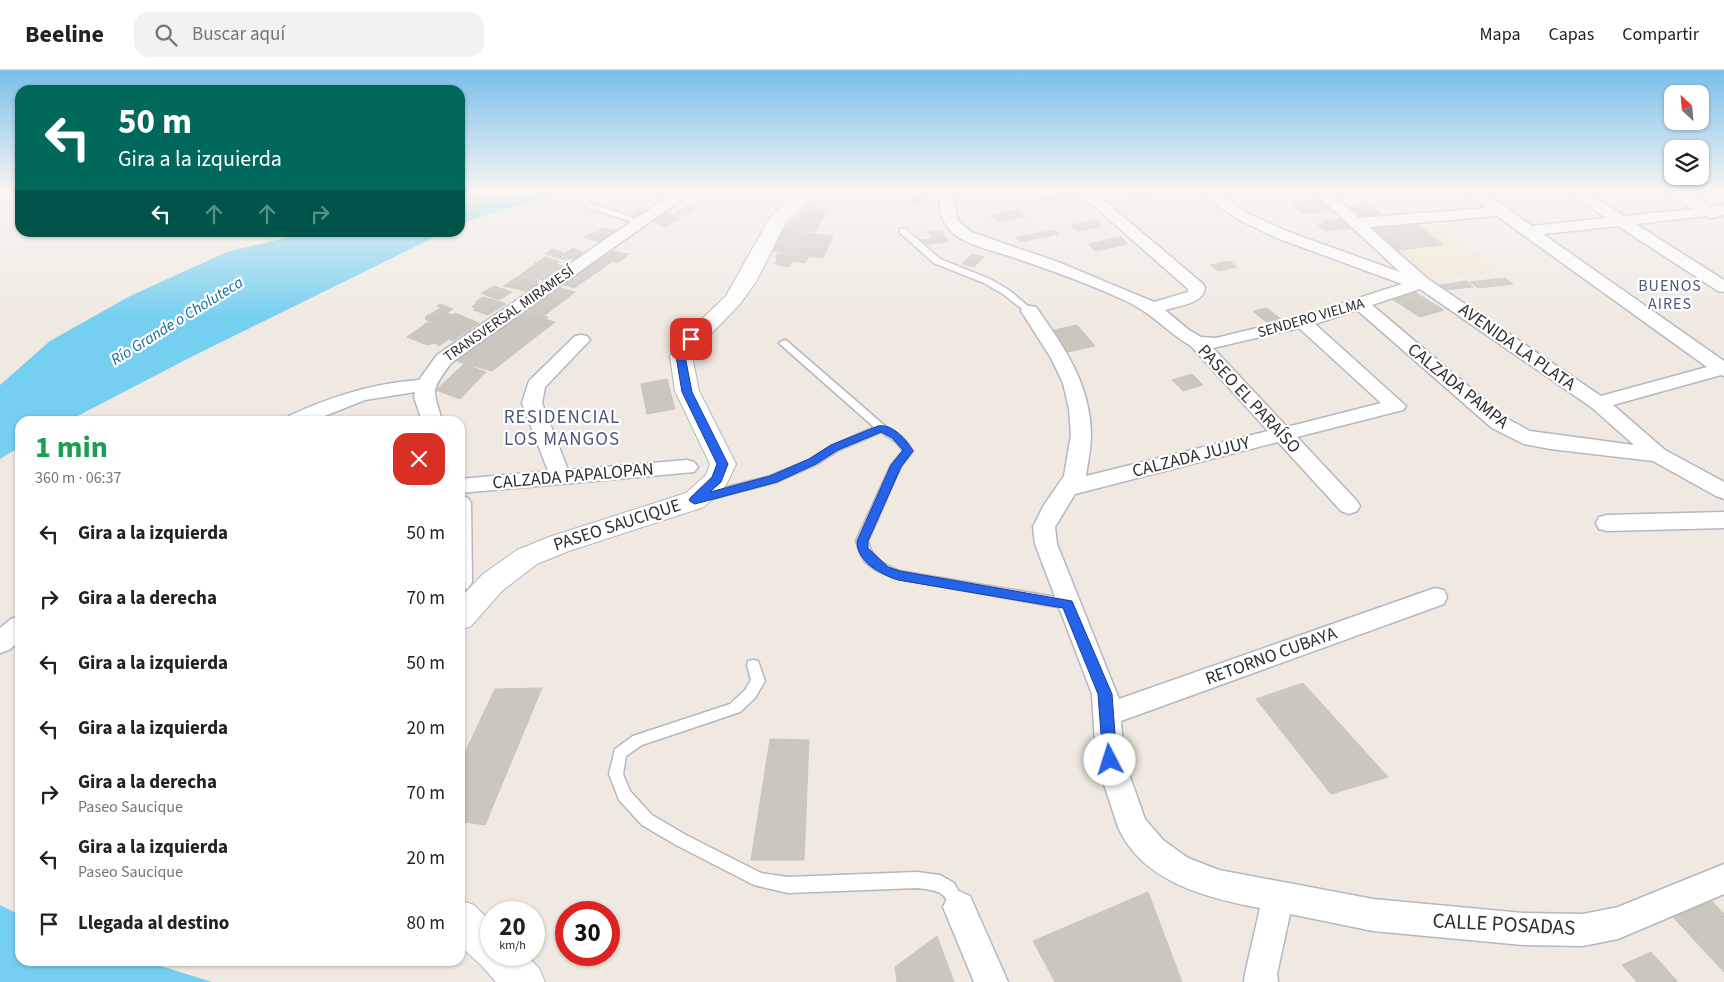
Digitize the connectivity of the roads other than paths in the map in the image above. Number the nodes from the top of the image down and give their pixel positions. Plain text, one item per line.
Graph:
1 (624, 234) edge
2 (770, 234) edge
3 (906, 234) edge
4 (962, 234) edge
5 (1134, 234) edge
6 (1280, 234) edge
7 (1367, 234) edge
8 (1534, 234) edge
9 (1640, 234) edge
10 (1420, 284) junction
11 (1724, 287) edge
12 (1360, 304) junction
13 (1152, 308) junction
14 (1030, 311) joint
15 (1303, 322) junction
16 (581, 340) dead end
17 (1197, 342) junction
18 (784, 343) dead end
19 (1723, 368) edge
20 (424, 385) junction
21 (1598, 403) junction
22 (306, 416) edge
23 (430, 416) edge
24 (881, 428) junction
25 (1283, 435) junction
26 (1658, 455) junction
27 (687, 467) dead end
28 (561, 478) junction
29 (465, 486) edge
30 (1068, 488) junction
31 (1724, 491) edge
32 (695, 500) junction
33 (1349, 506) dead end
34 (1724, 520) edge
35 (1607, 523) dead end
36 (1435, 597) dead end
37 (1068, 604) junction
38 (465, 613) edge
39 (15, 630) edge
40 (0, 643) edge
41 (753, 665) dead end
42 (1106, 715) junction
43 (1719, 889) edge
44 (1278, 896) junction
45 (959, 907) joint
46 (465, 924) edge
47 (480, 938) edge
48 (508, 966) edge
49 (525, 982) edge
50 (991, 982) edge
51 (1261, 982) edge

1 - 20 street, TRANSVERSAL MIRAMESÍ
2 - 32 street, PASEO SAUCIQUE
3 - 14 lane
4 - 13 street, PASEO EL PARAÍSO
5 - 13 street
6 - 10 street
7 - 10 street, AVENIDA LA PLATA
8 - 19 street
9 - 11 street
10 - 12 street, SENDERO VIELMA
10 - 21 street, AVENIDA LA PLATA
12 - 15 street, SENDERO VIELMA
12 - 26 street, CALZADA PAMPA
13 - 17 street, PASEO EL PARAÍSO
14 - 30 street, CALLE POSADAS
15 - 17 street, SENDERO VIELMA
15 - 25 street, CALZADA JUJUY
16 - 28 street
17 - 25 street, PASEO EL PARAÍSO
18 - 24 lane
19 - 21 street
20 - 22 street
20 - 23 street
21 - 26 street, AVENIDA LA PLATA
24 - 32 lane
24 - 37 lane
25 - 30 street, CALZADA JUJUY
25 - 33 street, PASEO EL PARAÍSO
26 - 31 street, AVENIDA LA PLATA
27 - 28 street, CALZADA PAPALOPAN
28 - 29 street, CALZADA PAPALOPAN
30 - 37 street, CALLE POSADAS
32 - 38 street, PASEO SAUCIQUE
34 - 35 street
36 - 42 street, RETORNO CUBAYA
37 - 42 street, CALLE POSADAS
39 - 40 street
41 - 45 lane
42 - 44 street, CALLE POSADAS
43 - 44 street, CALLE POSADAS
44 - 51 street
45 - 50 street
46 - 47 street
48 - 49 street

